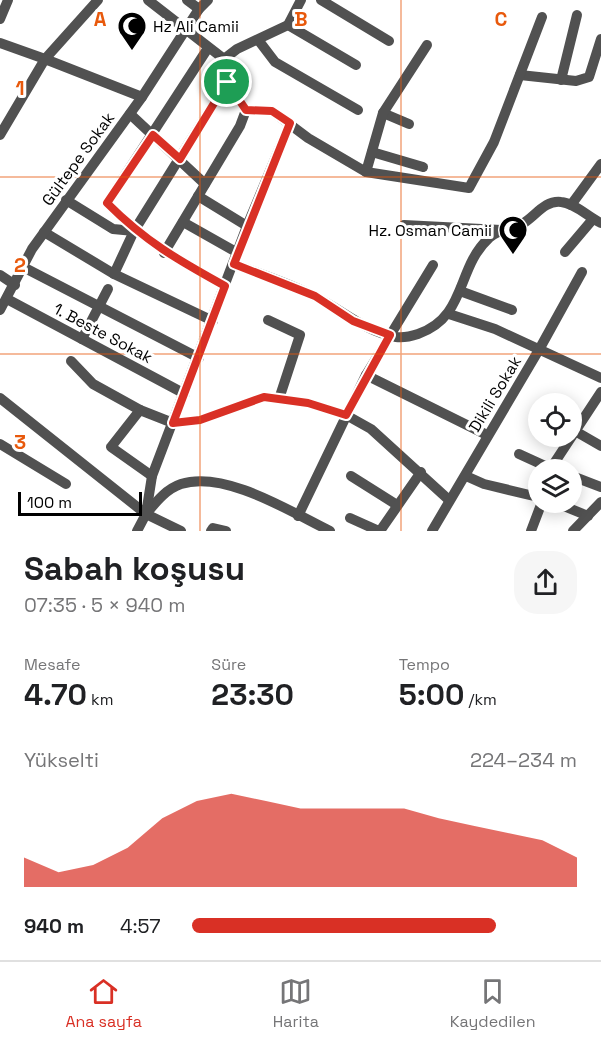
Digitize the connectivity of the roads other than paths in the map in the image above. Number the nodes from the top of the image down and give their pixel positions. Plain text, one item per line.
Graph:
1 (8, 0) edge
2 (98, 0) edge
3 (148, 0) edge
4 (187, 0) edge
5 (208, 0) edge
6 (301, 0) edge
7 (321, 0) edge
8 (199, 9) junction
9 (577, 15) dead end
10 (542, 17) dead end
11 (0, 19) edge
12 (288, 25) junction
13 (186, 29) junction
14 (601, 39) edge
15 (259, 41) junction
16 (389, 41) dead end
17 (0, 43) edge
18 (427, 45) dead end
19 (208, 48) junction
20 (45, 59) junction
21 (224, 59) junction
22 (356, 65) dead end
23 (520, 75) junction
24 (561, 80) junction
25 (227, 82) junction
26 (142, 97) junction
27 (246, 110) junction
28 (358, 110) dead end
29 (382, 113) junction
30 (130, 114) junction
31 (290, 123) junction
32 (409, 124) dead end
33 (0, 135) edge
34 (153, 135) junction
35 (372, 152) junction
36 (180, 159) junction
37 (601, 164) edge
38 (423, 167) dead end
39 (366, 172) junction
40 (205, 184) junction
41 (198, 196) junction
42 (66, 200) junction
43 (565, 204) junction
44 (597, 221) edge
45 (183, 222) junction
46 (404, 225) dead end
47 (247, 226) junction
48 (501, 230) junction
49 (135, 231) junction
50 (44, 232) junction
51 (564, 252) dead end
52 (164, 253) junction
53 (236, 258) junction
54 (433, 265) dead end
55 (23, 267) junction
56 (582, 272) dead end
57 (114, 274) junction
58 (0, 275) edge
59 (15, 285) junction
60 (225, 286) junction
61 (108, 290) dead end
62 (460, 291) junction
63 (8, 299) junction
64 (100, 306) junction
65 (0, 310) edge
66 (512, 310) dead end
67 (449, 314) junction
68 (268, 320) dead end
69 (213, 321) junction
70 (393, 336) junction
71 (82, 339) junction
72 (540, 348) junction
73 (199, 358) junction
74 (71, 361) dead end
75 (366, 375) junction
76 (601, 378) edge
77 (185, 394) junction
78 (0, 398) edge
79 (599, 398) edge
80 (279, 399) junction
81 (140, 410) junction
82 (346, 415) junction
83 (582, 421) edge
84 (173, 423) junction
85 (487, 435) junction
86 (582, 435) edge
87 (0, 444) edge
88 (601, 446) edge
89 (519, 454) dead end
90 (530, 459) edge
91 (421, 472) junction
92 (153, 476) junction
93 (351, 476) dead end
94 (466, 476) junction
95 (582, 480) edge
96 (66, 484) dead end
97 (601, 487) edge
98 (528, 495) edge
99 (449, 500) junction
100 (601, 502) edge
101 (397, 504) junction
102 (538, 513) edge
103 (581, 513) edge
104 (146, 514) junction
105 (298, 516) junction
106 (588, 516) junction
107 (350, 518) dead end
108 (136, 531) edge
109 (182, 531) edge
110 (211, 531) edge
111 (226, 531) edge
112 (330, 531) edge
113 (380, 531) edge
114 (432, 531) edge
115 (531, 531) edge
116 (573, 531) edge

1 - 11 street
2 - 20 street
3 - 13 street
4 - 8 street
5 - 8 street, Gültepe Sokak
6 - 12 street
7 - 16 street
8 - 13 street, Gültepe Sokak
9 - 24 street
10 - 23 street
12 - 15 street
12 - 22 street
13 - 19 street
13 - 26 street, Gültepe Sokak
14 - 24 street
15 - 21 street
15 - 28 street
17 - 20 street
18 - 29 street
19 - 21 street
19 - 34 street
20 - 26 street
20 - 33 street
21 - 25 street
23 - 24 street
23 - 39 street
25 - 27 street
25 - 36 street
26 - 30 street, Gültepe Sokak
27 - 31 street
27 - 40 street
29 - 32 street
29 - 35 street
30 - 34 street
30 - 42 street, Gültepe Sokak
31 - 39 street
31 - 47 street
34 - 36 street
34 - 49 street
35 - 38 street
35 - 39 street
36 - 40 street
36 - 49 street
37 - 43 street
40 - 41 street
41 - 45 street
41 - 47 street
42 - 49 street
42 - 50 street, Gültepe Sokak
43 - 44 street
43 - 48 street
44 - 51 street
45 - 52 street
45 - 53 street
46 - 48 street
47 - 53 street
48 - 62 street
49 - 52 street
49 - 57 street
50 - 55 street, Gültepe Sokak
50 - 57 street
52 - 60 street
53 - 60 street
53 - 70 street
54 - 70 street
55 - 59 street, Gültepe Sokak
55 - 64 street
56 - 72 street, Dikili Sokak
57 - 69 street
58 - 59 street
59 - 63 street, Gültepe Sokak
60 - 69 street
61 - 64 street
62 - 66 street
62 - 67 street
63 - 65 street, Gültepe Sokak
63 - 71 street, 1. Beste Sokak
64 - 71 street
64 - 73 street
67 - 70 street
67 - 72 street
68 - 80 street
69 - 73 street
70 - 75 street
71 - 77 street, 1. Beste Sokak
72 - 76 street
72 - 85 street, Dikili Sokak
73 - 77 street
74 - 81 street
75 - 82 street
75 - 85 street
77 - 84 street
78 - 104 street
79 - 83 street
80 - 82 street
80 - 84 street
81 - 84 street
81 - 92 street
82 - 91 street
82 - 105 street
84 - 92 street
85 - 94 street, Dikili Sokak
86 - 88 street
87 - 96 street
89 - 90 street
91 - 99 street
91 - 101 street
92 - 104 street
93 - 101 street
94 - 98 street
94 - 99 street, Dikili Sokak
95 - 97 street
99 - 114 street, Dikili Sokak
100 - 106 street
101 - 113 street
102 - 115 street
103 - 106 street
104 - 105 street
104 - 108 street
104 - 109 street
105 - 112 street
106 - 116 street
107 - 113 street
110 - 111 street

